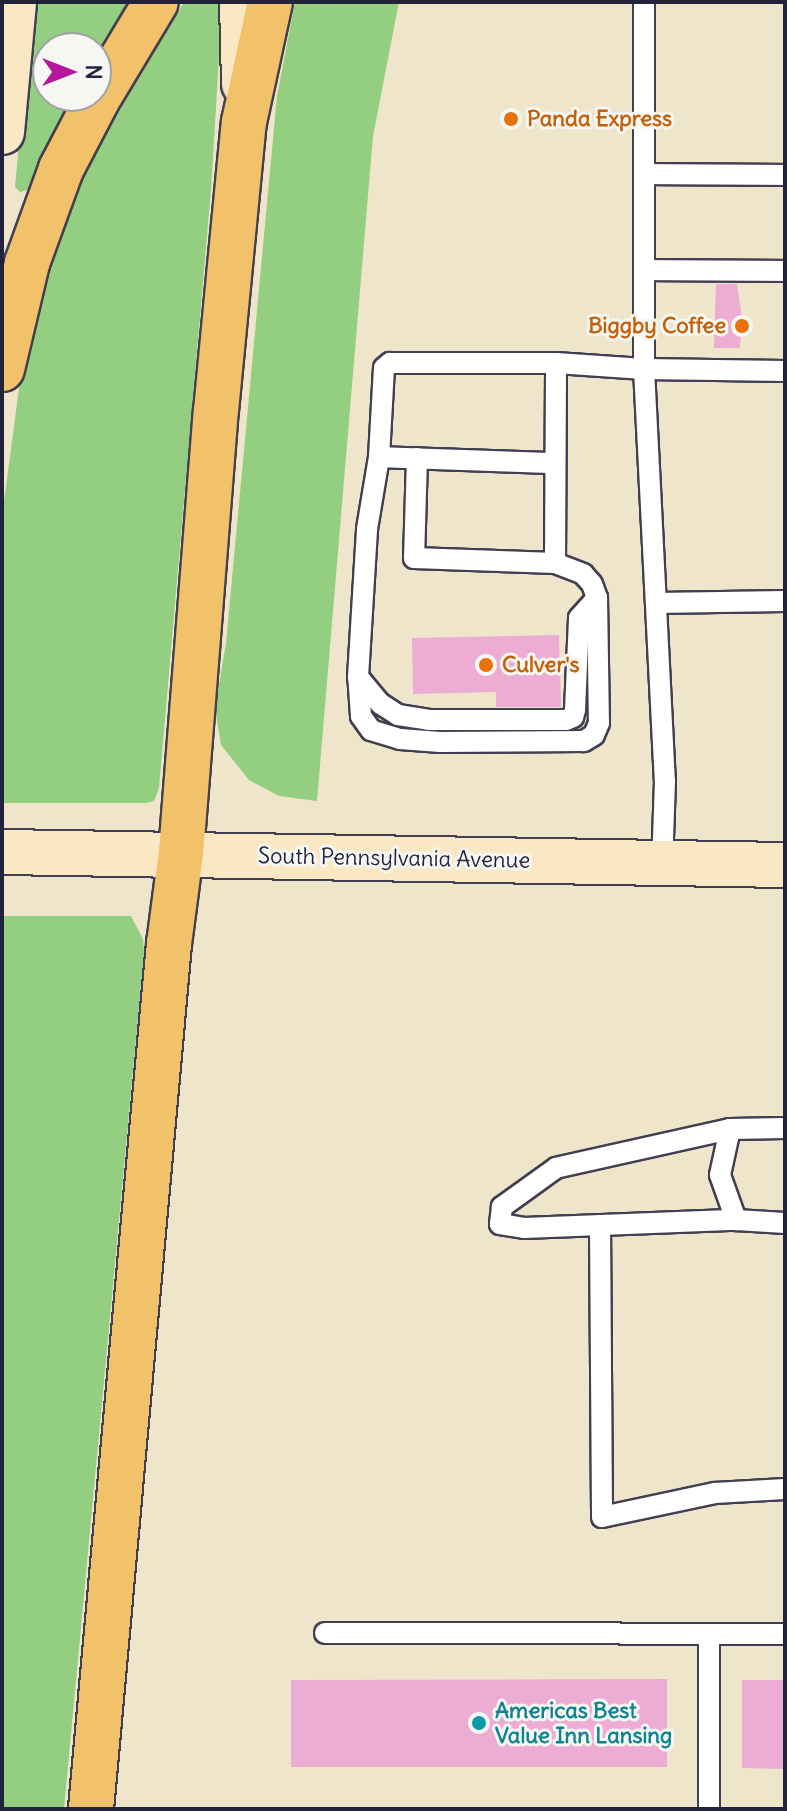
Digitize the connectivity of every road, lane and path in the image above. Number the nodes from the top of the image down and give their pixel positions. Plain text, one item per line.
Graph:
1 (14, 2) edge
2 (156, 2) edge
3 (242, 2) edge
4 (270, 2) edge
5 (644, 2) edge
6 (244, 122) junction
7 (2, 132) edge
8 (644, 174) junction
9 (785, 175) edge
10 (644, 270) junction
11 (785, 271) edge
12 (556, 363) junction
13 (2, 369) edge
14 (644, 369) junction
15 (785, 371) edge
16 (379, 457) junction
17 (417, 458) junction
18 (554, 463) junction
19 (555, 563) junction
20 (597, 598) junction
21 (785, 601) edge
22 (656, 603) junction
23 (358, 677) junction
24 (2, 852) edge
25 (181, 853) junction
26 (662, 865) junction
27 (785, 865) edge
28 (785, 1128) edge
29 (730, 1129) junction
30 (736, 1220) junction
31 (785, 1223) edge
32 (600, 1225) junction
33 (785, 1489) edge
34 (325, 1633) dead end
35 (709, 1634) junction
36 (785, 1634) edge
37 (91, 1809) edge
38 (709, 1809) edge

1 - 7 main road
2 - 13 main road
3 - 6 main road
4 - 6 main road
5 - 8 lane
6 - 25 main road
8 - 9 lane
8 - 10 lane
10 - 11 lane
10 - 14 lane
12 - 14 lane
12 - 16 lane
12 - 18 lane
14 - 15 lane
14 - 22 lane
16 - 17 lane
16 - 23 lane
17 - 18 lane
17 - 19 lane
18 - 19 lane
19 - 20 lane
20 - 23 lane
20 - 23 lane
21 - 22 lane
22 - 26 lane
24 - 25 main road, South Pennsylvania Avenue
25 - 26 main road, South Pennsylvania Avenue
25 - 37 main road
26 - 27 main road, South Pennsylvania Avenue
28 - 29 lane
29 - 30 lane
29 - 32 lane
30 - 31 lane
30 - 32 lane
32 - 33 lane
34 - 35 lane
35 - 36 lane
35 - 38 lane

